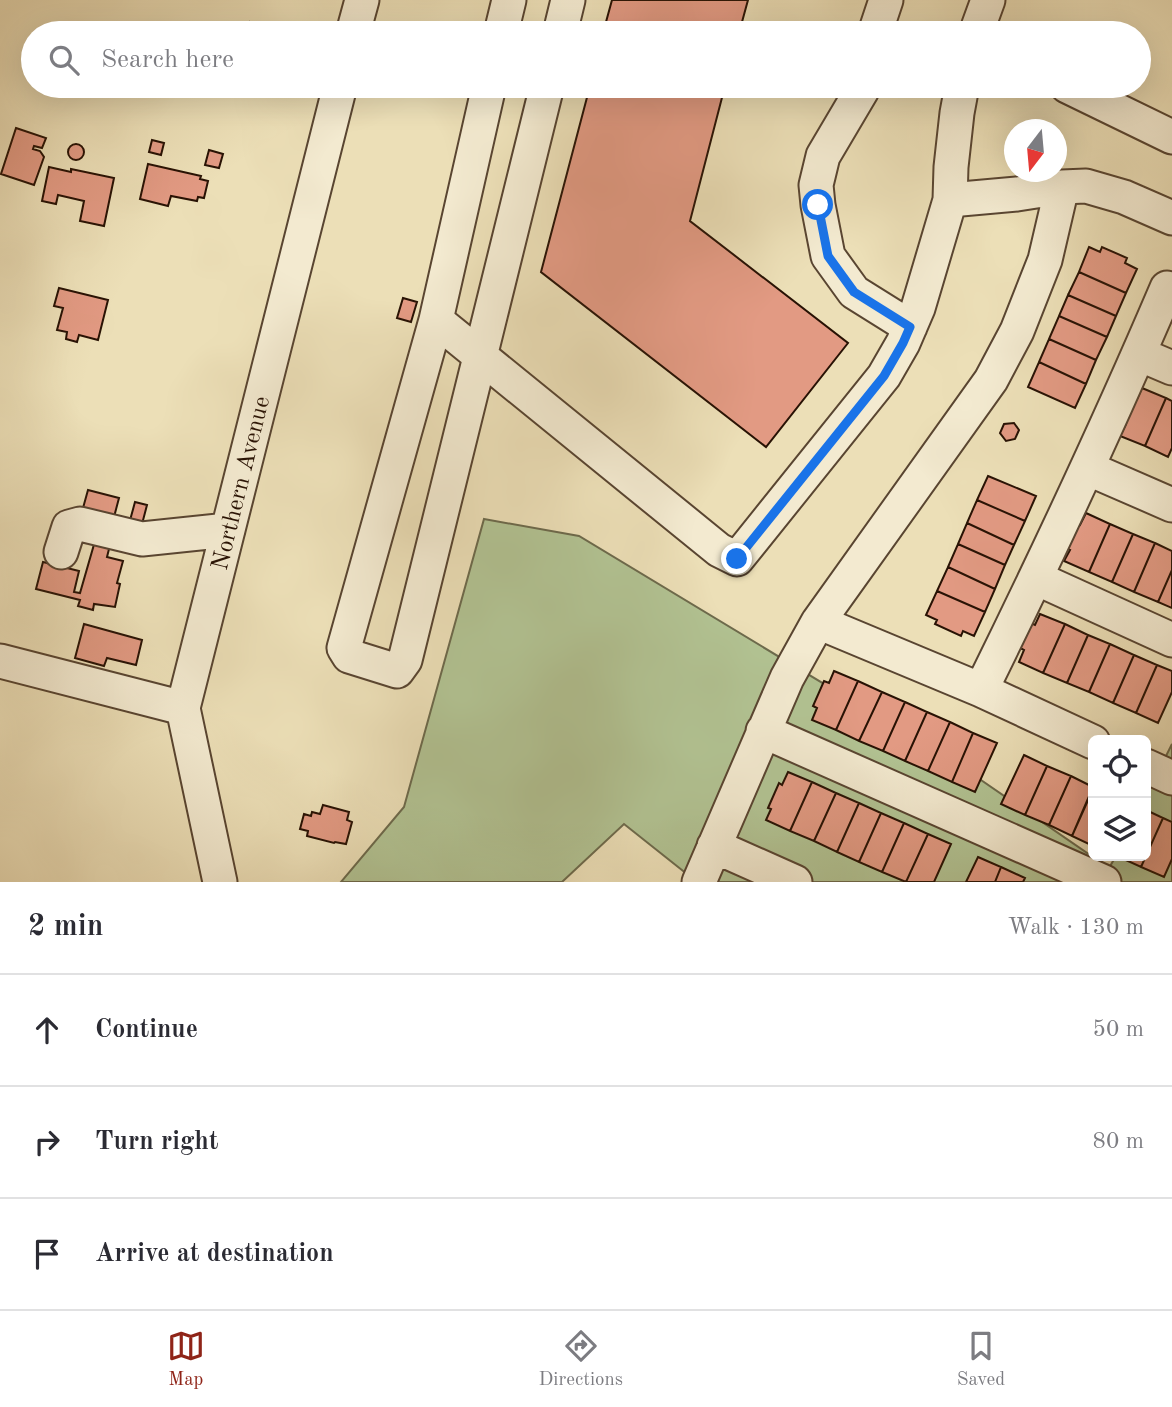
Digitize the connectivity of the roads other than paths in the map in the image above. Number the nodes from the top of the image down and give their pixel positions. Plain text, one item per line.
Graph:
1 (362, 0) edge
2 (509, 0) edge
3 (568, 0) edge
4 (886, 0) edge
5 (988, 0) edge
6 (356, 21) edge
7 (504, 21) edge
8 (563, 21) edge
9 (879, 21) edge
10 (980, 21) edge
11 (337, 98) edge
12 (486, 98) edge
13 (544, 98) edge
14 (857, 98) edge
15 (960, 98) edge
16 (1091, 98) edge
17 (1172, 138) edge
18 (1062, 187) junction
19 (950, 200) junction
20 (1172, 218) edge
21 (1167, 288) dead end
22 (436, 320) junction
23 (910, 327) junction
24 (1139, 354) junction
25 (481, 356) junction
26 (1172, 369) edge
27 (1087, 468) junction
28 (1172, 505) edge
29 (228, 530) junction
30 (61, 552) dead end
31 (1036, 578) junction
32 (818, 622) junction
33 (1172, 639) edge
34 (0, 661) edge
35 (981, 690) junction
36 (183, 708) junction
37 (763, 731) junction
38 (1088, 740) edge
39 (1151, 768) edge
40 (1172, 778) edge
41 (714, 846) junction
42 (220, 882) edge
43 (699, 882) edge
44 (795, 882) edge
45 (1104, 882) edge

1 - 6 street
2 - 7 street
3 - 8 street
4 - 9 street
5 - 10 street
11 - 29 street, Northern Avenue
12 - 22 street
13 - 25 street
14 - 23 street
15 - 19 street
16 - 17 street
18 - 19 street
18 - 20 street
18 - 32 street
19 - 23 street
21 - 24 street
22 - 25 street
22 - 25 street
23 - 25 street
24 - 26 street
24 - 27 street
27 - 28 street
27 - 31 street
29 - 30 street
29 - 36 street, Northern Avenue
31 - 33 street
31 - 35 street
32 - 35 street
32 - 37 street
34 - 36 street
35 - 38 street
36 - 42 street, Northern Avenue
37 - 41 street
37 - 45 street
39 - 40 street
41 - 43 street
41 - 44 street

